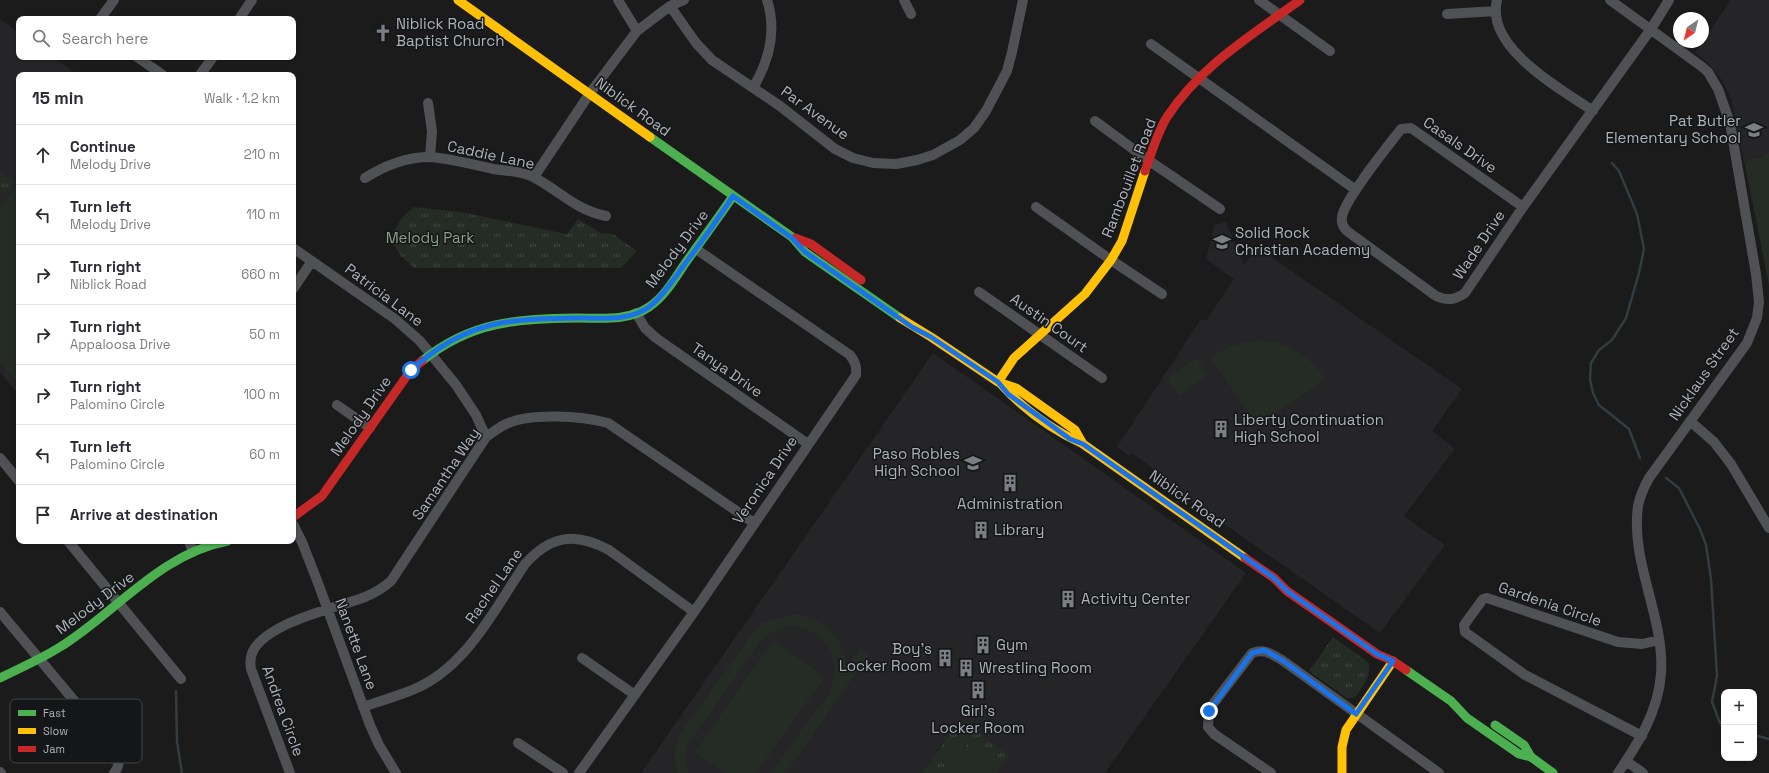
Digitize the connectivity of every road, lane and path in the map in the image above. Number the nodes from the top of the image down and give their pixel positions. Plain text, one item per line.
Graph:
1 (114, 0) edge
2 (252, 0) edge
3 (458, 0) edge
4 (618, 0) edge
5 (684, 0) edge
6 (767, 0) edge
7 (904, 0) edge
8 (1022, 0) edge
9 (1259, 0) edge
10 (1300, 0) edge
11 (1497, 0) edge
12 (1610, 0) edge
13 (1669, 0) edge
14 (670, 6) junction
15 (1496, 11) junction
16 (911, 14) dead end
17 (1447, 14) dead end
18 (1281, 15) junction
19 (102, 16) edge
20 (241, 16) edge
21 (1651, 29) junction
22 (637, 31) junction
23 (1151, 44) dead end
24 (1330, 51) dead end
25 (141, 60) edge
26 (211, 60) edge
27 (159, 72) edge
28 (202, 72) edge
29 (1198, 77) junction
30 (753, 88) junction
31 (590, 93) junction
32 (428, 103) dead end
33 (1593, 110) junction
34 (1095, 121) dead end
35 (430, 157) junction
36 (1148, 160) junction
37 (534, 177) junction
38 (365, 178) dead end
39 (1356, 190) junction
40 (733, 196) junction
41 (1036, 207) dead end
42 (1523, 207) junction
43 (1220, 208) dead end
44 (606, 216) dead end
45 (696, 249) junction
46 (296, 250) edge
47 (1111, 260) junction
48 (312, 261) junction
49 (296, 285) edge
50 (979, 292) dead end
51 (1162, 294) dead end
52 (636, 313) junction
53 (1039, 334) junction
54 (430, 353) junction
55 (1102, 378) dead end
56 (998, 382) junction
57 (337, 405) dead end
58 (1690, 421) junction
59 (370, 428) junction
60 (486, 437) junction
61 (808, 444) junction
62 (0, 458) edge
63 (16, 477) edge
64 (296, 515) edge
65 (754, 523) junction
66 (1769, 528) edge
67 (296, 530) edge
68 (70, 544) edge
69 (190, 544) edge
70 (212, 544) edge
71 (193, 552) junction
72 (1274, 578) junction
73 (1292, 583) dead end
74 (1305, 592) dead end
75 (119, 603) junction
76 (328, 609) junction
77 (0, 612) edge
78 (694, 612) junction
79 (1659, 640) junction
80 (582, 658) dead end
81 (40, 659) junction
82 (1393, 661) junction
83 (0, 678) edge
84 (181, 679) dead end
85 (635, 695) junction
86 (73, 699) edge
87 (1451, 701) junction
88 (363, 707) junction
89 (1473, 710) dead end
90 (1356, 714) junction
91 (1486, 719) dead end
92 (1642, 736) junction
93 (518, 743) dead end
94 (1531, 757) junction
95 (1626, 761) junction
96 (120, 763) edge
97 (114, 773) edge
98 (290, 773) edge
99 (396, 773) edge
100 (563, 773) edge
101 (579, 773) edge
102 (1272, 773) edge
103 (1342, 773) edge
104 (1438, 773) edge
105 (1554, 773) edge
106 (1618, 773) edge
107 (1643, 773) edge

1 - 19 street
2 - 20 street
3 - 31 main road, Niblick Road
4 - 22 street
5 - 14 street
6 - 30 street
7 - 16 street
8 - 30 street, Par Avenue
9 - 18 street
10 - 18 main road, Rambouillet Road
11 - 15 street
12 - 21 street, Nicklaus Street
13 - 21 street, Wade Drive
14 - 22 street
14 - 30 street, Par Avenue
15 - 17 street
15 - 33 street
18 - 24 street
18 - 29 main road, Rambouillet Road
21 - 33 street, Wade Drive
21 - 58 street, Nicklaus Street
22 - 31 street
23 - 29 street
25 - 27 street
26 - 28 street
29 - 36 main road, Rambouillet Road
29 - 39 street
31 - 37 street
31 - 40 main road, Niblick Road
32 - 35 street
33 - 42 street, Wade Drive
34 - 36 street
35 - 37 street, Caddie Lane
35 - 38 street, Caddie Lane
36 - 43 street
36 - 47 main road, Rambouillet Road
37 - 44 street, Caddie Lane
39 - 42 street, Casals Drive
39 - 42 street, Wade Drive
40 - 45 main road, Melody Drive
40 - 56 main road, Niblick Road
41 - 47 street
45 - 52 main road, Melody Drive
45 - 61 street, Veronica Drive
46 - 48 street, Patricia Lane
47 - 51 street
47 - 53 main road, Rambouillet Road
48 - 49 street
48 - 54 street, Patricia Lane
50 - 53 street, Austin Court
52 - 54 main road, Melody Drive
52 - 61 street, Tanya Drive
53 - 55 street, Austin Court
53 - 56 main road, Rambouillet Road
54 - 59 main road, Melody Drive
54 - 60 street, Patricia Lane
56 - 72 main road, Niblick Road
57 - 59 street
58 - 66 street
58 - 79 street, Nicklaus Street
59 - 64 main road, Melody Drive
60 - 65 street, Samantha Way
60 - 76 street, Samantha Way
61 - 65 street, Veronica Drive
62 - 63 street
65 - 78 street, Veronica Drive
67 - 76 street, Nanette Lane
68 - 75 street
69 - 71 street
70 - 71 main road, Melody Drive
71 - 75 main road, Melody Drive
72 - 73 main road, Niblick Road
72 - 82 main road, Niblick Road
74 - 82 main road, Niblick Road
75 - 81 main road, Melody Drive
75 - 84 street
76 - 88 street, Nanette Lane
76 - 98 street, Andrea Circle
77 - 81 street
78 - 85 street, Veronica Drive
78 - 88 street, Rachel Lane
79 - 92 street, Nicklaus Street
79 - 92 street, Gardenia Circle
80 - 85 street
81 - 83 main road, Melody Drive
81 - 86 street
82 - 87 main road, Niblick Road
82 - 90 main road
85 - 101 street, Veronica Drive
87 - 89 main road, Niblick Road
87 - 94 main road, Niblick Road
88 - 99 street, Nanette Lane
90 - 102 street
90 - 103 main road
90 - 104 street
91 - 94 main road, Niblick Road
92 - 95 street, Nicklaus Street
93 - 100 street
94 - 105 main road, Niblick Road
95 - 106 street, Nicklaus Street
95 - 107 street
96 - 97 street

